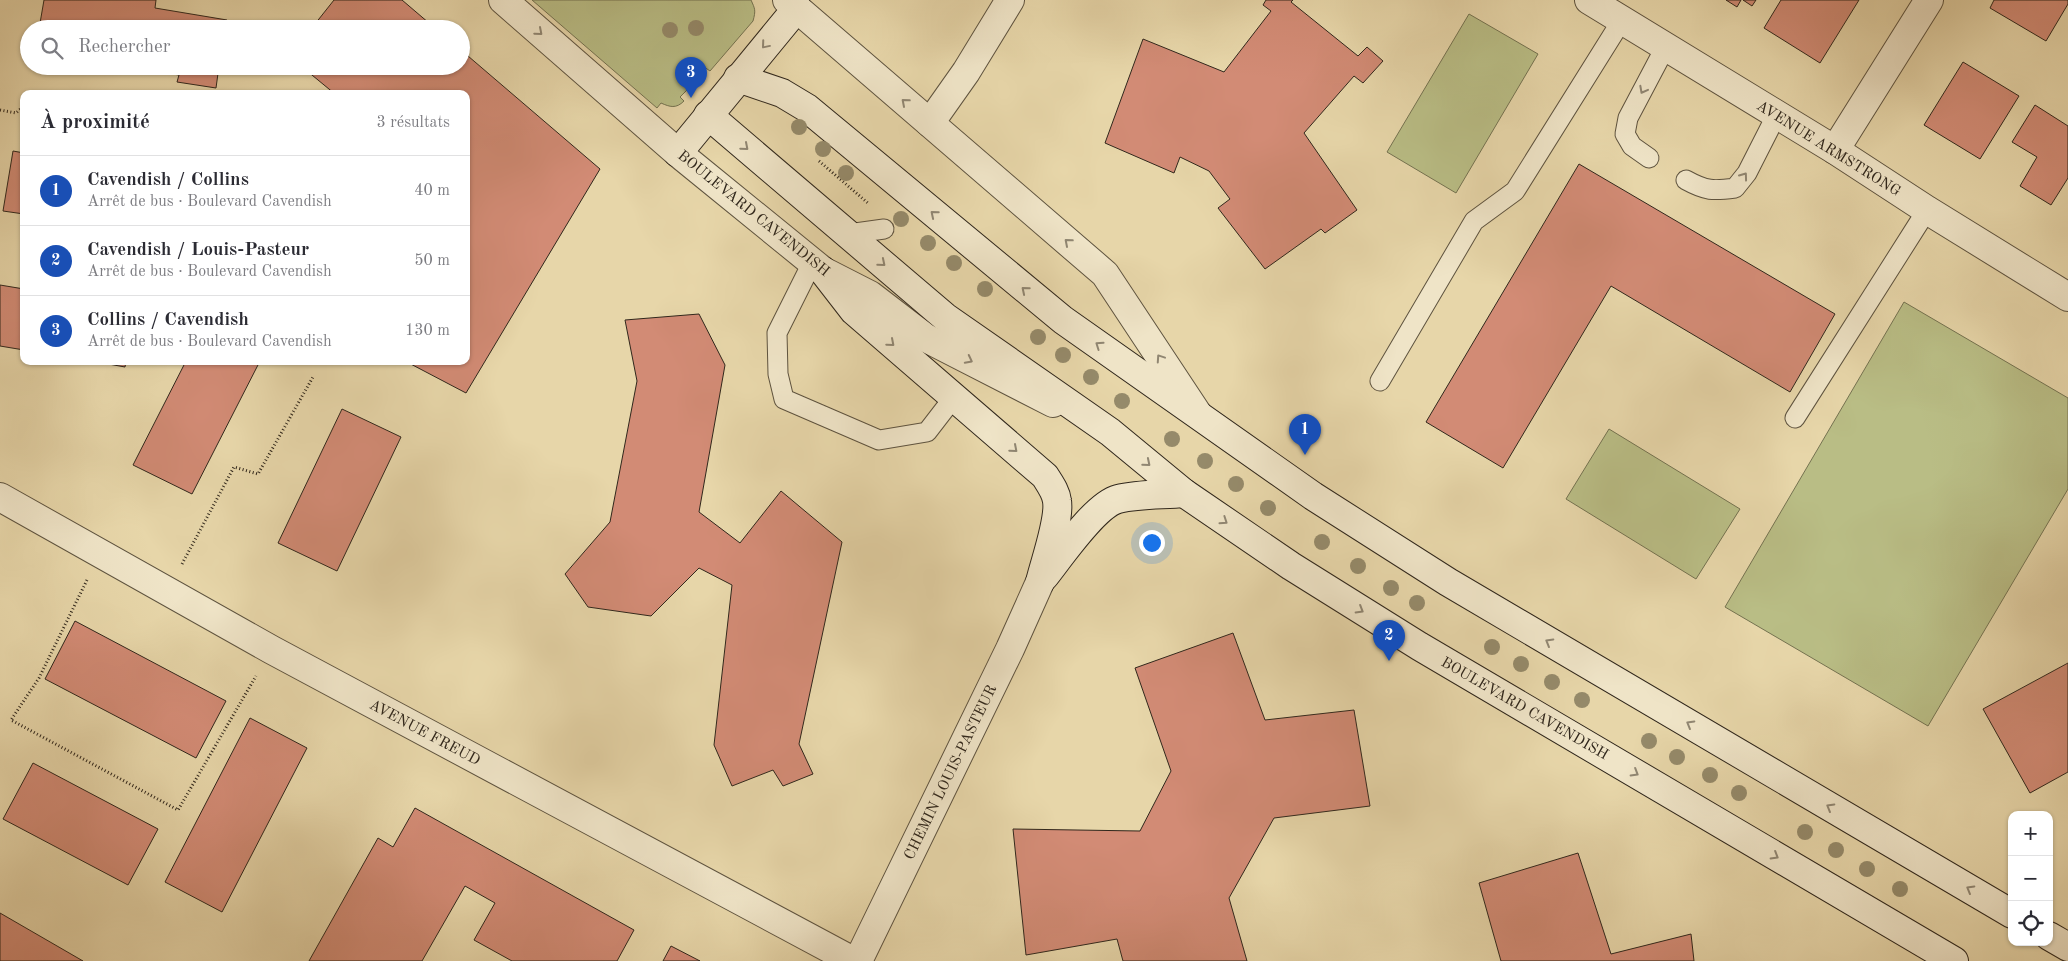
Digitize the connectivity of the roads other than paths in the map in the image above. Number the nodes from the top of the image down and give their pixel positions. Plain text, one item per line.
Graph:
1 (502, 0) edge
2 (1010, 0) edge
3 (1589, 0) edge
4 (1929, 0) edge
5 (792, 4) edge
6 (1622, 20) junction
7 (1666, 46) junction
8 (738, 78) junction
9 (1777, 114) junction
10 (708, 116) junction
11 (930, 122) junction
12 (1835, 150) junction
13 (678, 153) junction
14 (1649, 158) dead end
15 (1686, 180) dead end
16 (1927, 210) junction
17 (884, 228) dead end
18 (848, 234) junction
19 (818, 267) junction
20 (2068, 297) edge
21 (1380, 381) dead end
22 (954, 397) junction
23 (1197, 413) junction
24 (1795, 418) dead end
25 (1110, 432) junction
26 (1184, 493) junction
27 (0, 497) edge
28 (1040, 582) junction
29 (2008, 912) edge
30 (2053, 938) edge
31 (2068, 947) edge
32 (853, 961) edge
33 (858, 961) edge
34 (1954, 961) edge

1 -> 13 main road, BOULEVARD CAVENDISH
2 - 11 main road
3 - 6 main road, AVENUE ARMSTRONG
4 - 12 main road
5 -> 8 main road
11 -> 5 main road
6 - 7 main road, AVENUE ARMSTRONG
6 - 21 lane
7 - 9 main road, AVENUE ARMSTRONG
7 -> 14 lane
8 - 10 main road
23 -> 8 main road
9 - 12 main road, AVENUE ARMSTRONG
15 -> 9 lane
10 - 13 main road
10 -> 18 main road, BOULEVARD CAVENDISH
23 -> 11 main road
12 - 16 main road, AVENUE ARMSTRONG
13 - 19 main road, BOULEVARD CAVENDISH
16 - 20 main road, AVENUE ARMSTRONG
16 - 24 lane
17 - 18 lane
18 -> 25 main road, BOULEVARD CAVENDISH
19 -> 22 main road
19 - 22 lane
19 -> 25 main road, BOULEVARD CAVENDISH
22 -> 28 main road
29 -> 23 main road
25 -> 26 main road, BOULEVARD CAVENDISH
26 - 28 main road
26 -> 34 main road, BOULEVARD CAVENDISH
27 - 32 main road, AVENUE FREUD
28 - 33 main road, CHEMIN LOUIS-PASTEUR
30 - 31 main road

